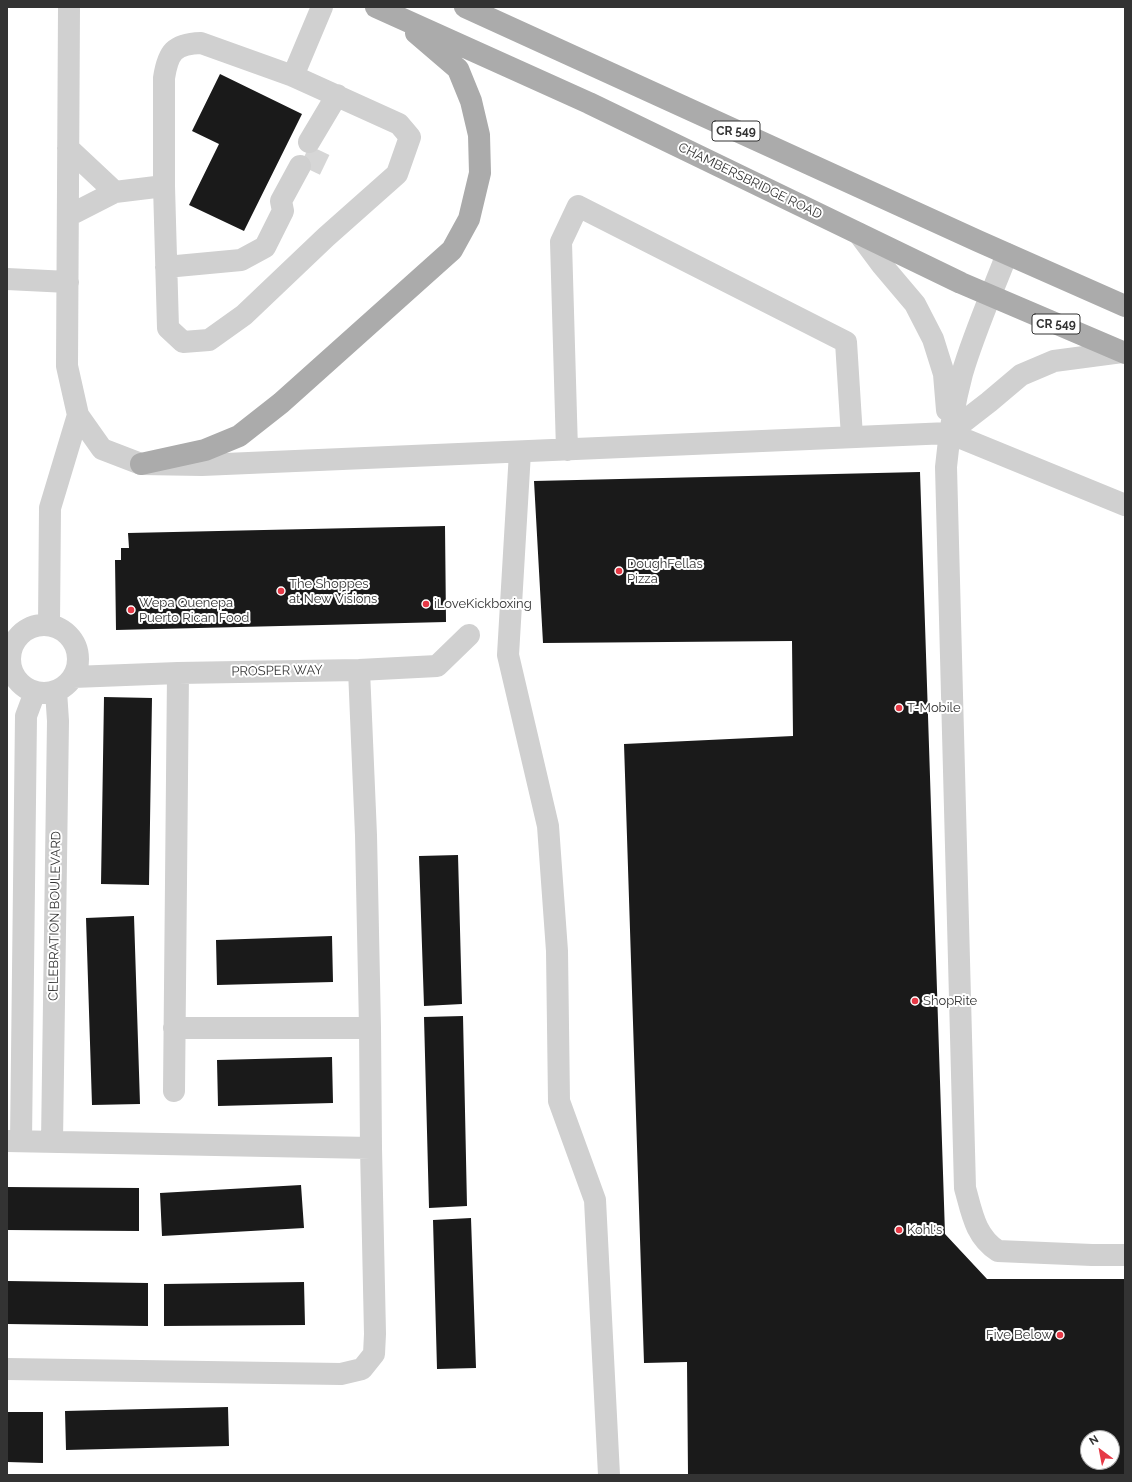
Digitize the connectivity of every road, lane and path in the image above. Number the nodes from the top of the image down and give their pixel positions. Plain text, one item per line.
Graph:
1 (69, 7) edge
2 (322, 7) edge
3 (376, 7) edge
4 (465, 7) edge
5 (397, 17) junction
6 (292, 76) junction
7 (337, 96) junction
8 (315, 145) tunnel mouth
9 (68, 148) junction
10 (305, 168) tunnel mouth
11 (164, 186) junction
12 (115, 192) junction
13 (68, 216) junction
14 (859, 234) junction
15 (1007, 254) junction
16 (166, 268) junction
17 (7, 279) edge
18 (68, 282) junction
19 (991, 296) junction
20 (1125, 306) edge
21 (1123, 353) edge
22 (78, 415) junction
23 (949, 433) junction
24 (852, 437) junction
25 (567, 450) junction
26 (520, 452) junction
27 (141, 464) junction
28 (1125, 505) edge
29 (49, 624) junction
30 (469, 635) dead end
31 (8, 658) edge
32 (359, 670) junction
33 (178, 673) junction
34 (73, 677) junction
35 (56, 691) junction
36 (35, 692) junction
37 (174, 1028) junction
38 (370, 1028) junction
39 (174, 1091) dead end
40 (14, 1141) edge
41 (52, 1142) junction
42 (371, 1148) junction
43 (1125, 1255) edge
44 (7, 1369) edge
45 (609, 1475) edge

1 - 9 street
2 - 6 street
3 - 5 main road, CHAMBERSBRIDGE ROAD / CR 549
4 - 15 main road, CR 549
5 - 14 main road, CHAMBERSBRIDGE ROAD / CR 549
5 - 27 main road
6 - 7 street
6 - 11 street
7 - 8 street
7 - 16 street
9 - 12 street
9 - 13 street
10 - 16 street
11 - 12 street
11 - 16 street
12 - 13 street
13 - 18 street
14 - 19 main road, CHAMBERSBRIDGE ROAD / CR 549
14 - 23 street
15 - 19 street
15 - 20 main road, CR 549
17 - 18 street
18 - 22 street
19 - 21 main road, CHAMBERSBRIDGE ROAD / CR 549
19 - 23 street
21 - 23 street
22 - 27 street
22 - 29 street
23 - 24 street
23 - 28 street
23 - 43 street
24 - 25 street
24 - 25 street
25 - 26 street
26 - 27 street
26 - 45 street
29 - 31 street
29 - 34 street
30 - 32 street, PROSPER WAY
31 - 36 street
32 - 33 street, PROSPER WAY
32 - 38 street
33 - 34 street, PROSPER WAY
33 - 37 street
34 - 35 street
35 - 36 street
35 - 41 street, CELEBRATION BOULEVARD
36 - 40 street
37 - 38 street
37 - 39 street
38 - 42 street
40 - 41 street
41 - 42 street
42 - 44 street

